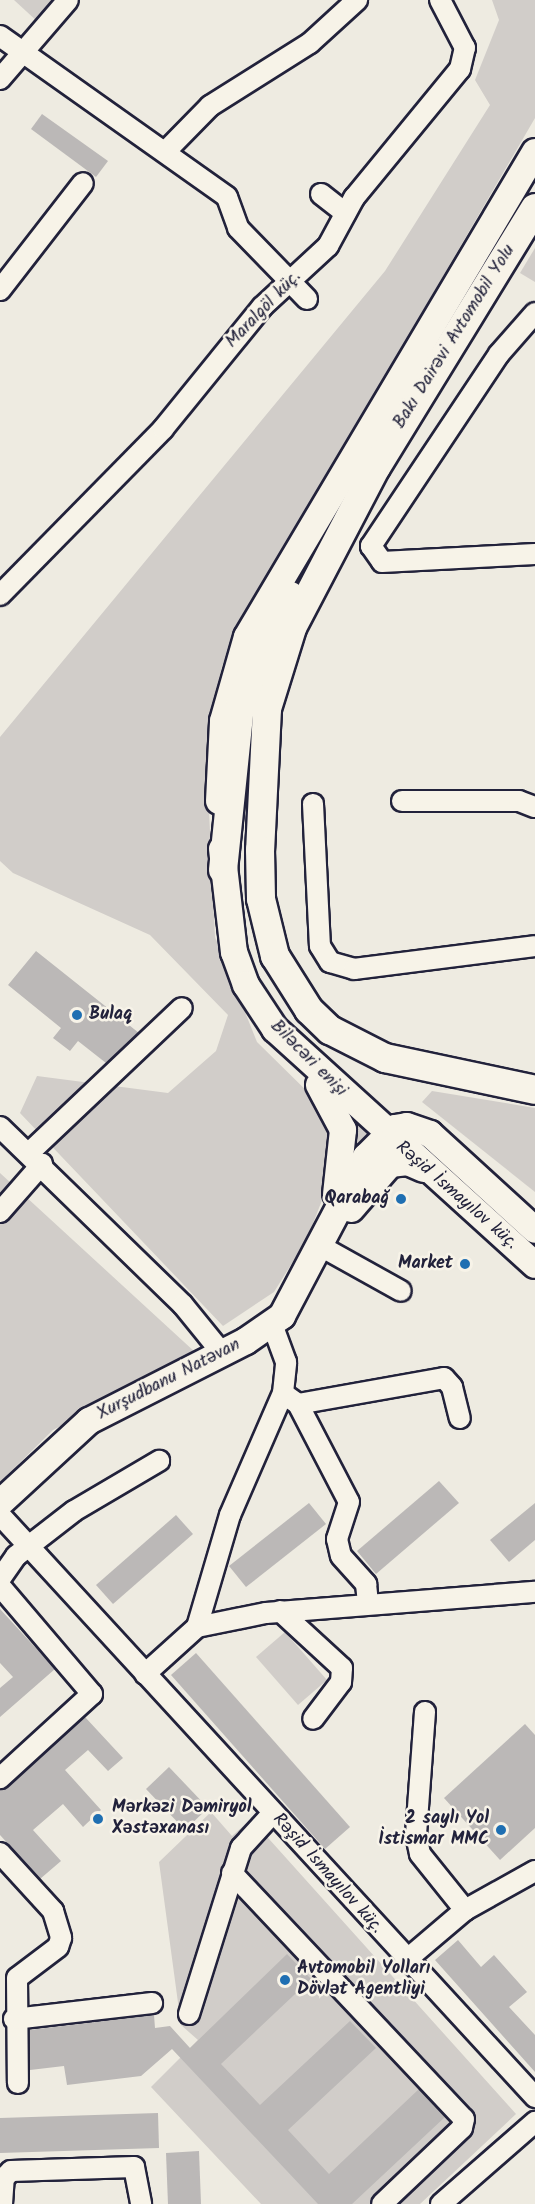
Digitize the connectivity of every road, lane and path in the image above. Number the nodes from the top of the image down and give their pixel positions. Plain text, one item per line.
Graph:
1 (68, 0) edge
2 (357, 0) edge
3 (441, 0) edge
4 (0, 36) edge
5 (25, 51) junction
6 (0, 80) edge
7 (166, 152) junction
8 (535, 152) edge
9 (83, 183) dead end
10 (321, 194) dead end
11 (535, 208) edge
12 (345, 213) junction
13 (289, 282) junction
14 (0, 290) edge
15 (307, 299) dead end
16 (534, 316) edge
17 (376, 467) junction
18 (535, 554) edge
19 (0, 595) edge
20 (402, 801) dead end
21 (313, 804) dead end
22 (535, 807) edge
23 (223, 870) junction
24 (535, 946) edge
25 (182, 1008) dead end
26 (291, 1047) junction
27 (535, 1090) edge
28 (0, 1127) edge
29 (385, 1134) junction
30 (36, 1158) junction
31 (427, 1170) junction
32 (0, 1212) edge
33 (535, 1230) edge
34 (322, 1247) junction
35 (535, 1265) edge
36 (401, 1291) dead end
37 (272, 1324) junction
38 (222, 1353) junction
39 (291, 1399) junction
40 (460, 1418) dead end
41 (159, 1461) dead end
42 (0, 1503) edge
43 (0, 1515) edge
44 (28, 1547) junction
45 (0, 1579) edge
46 (0, 1586) edge
47 (532, 1599) edge
48 (368, 1603) junction
49 (280, 1611) junction
50 (197, 1627) junction
51 (145, 1674) junction
52 (425, 1712) dead end
53 (313, 1719) dead end
54 (0, 1778) edge
55 (272, 1814) junction
56 (0, 1853) edge
57 (535, 1871) edge
58 (232, 1873) junction
59 (465, 1910) junction
60 (405, 1961) junction
61 (152, 2003) dead end
62 (189, 2014) dead end
63 (15, 2019) junction
64 (18, 2083) dead end
65 (535, 2097) edge
66 (535, 2122) edge
67 (2, 2204) edge
68 (141, 2204) edge
69 (382, 2204) edge
70 (441, 2204) edge

1 - 5 street
2 - 7 street
3 - 12 street, Maralgöl küç.
4 - 5 street
5 - 6 street
5 - 7 street
7 - 13 street
8 - 23 main road, Biləcəri enişi
9 - 14 street
10 - 12 street
11 - 17 highway, Bakı Dairəvi Avtomobil Yolu
12 - 13 street, Maralgöl küç.
13 - 15 street
13 - 19 street, Maralgöl küç.
16 - 18 street
17 - 23 highway
17 - 27 highway
20 - 22 street
21 - 24 street
23 - 26 main road, Biləcəri enişi
25 - 30 street
26 - 29 main road, Biləcəri enişi
26 - 34 main road
28 - 30 street
29 - 31 main road, Rəşid İsmayılov küç.
29 - 33 main road, Rəşid İsmayılov küç.
29 - 34 main road
30 - 32 street
30 - 38 street
31 - 34 main road
31 - 35 main road, Rəşid İsmayılov küç.
34 - 36 street
34 - 37 main road, Xurşudbanu Natəvan
37 - 38 main road, Xurşudbanu Natəvan
37 - 39 street
38 - 42 main road, Xurşudbanu Natəvan
39 - 40 street
39 - 48 street
39 - 50 street
41 - 44 street
43 - 44 street, Rəşid İsmayılov küç.
44 - 45 street
44 - 51 street, Rəşid İsmayılov küç.
46 - 54 street
47 - 48 street
48 - 49 street
49 - 50 street
49 - 53 street
50 - 51 street
51 - 55 street, Rəşid İsmayılov küç.
52 - 59 street
55 - 58 street
55 - 60 street, Rəşid İsmayılov küç.
56 - 63 street
57 - 59 street
58 - 62 street
58 - 69 street
59 - 60 street
60 - 65 street, Rəşid İsmayılov küç.
61 - 63 street
63 - 64 street
66 - 70 street
67 - 68 street

